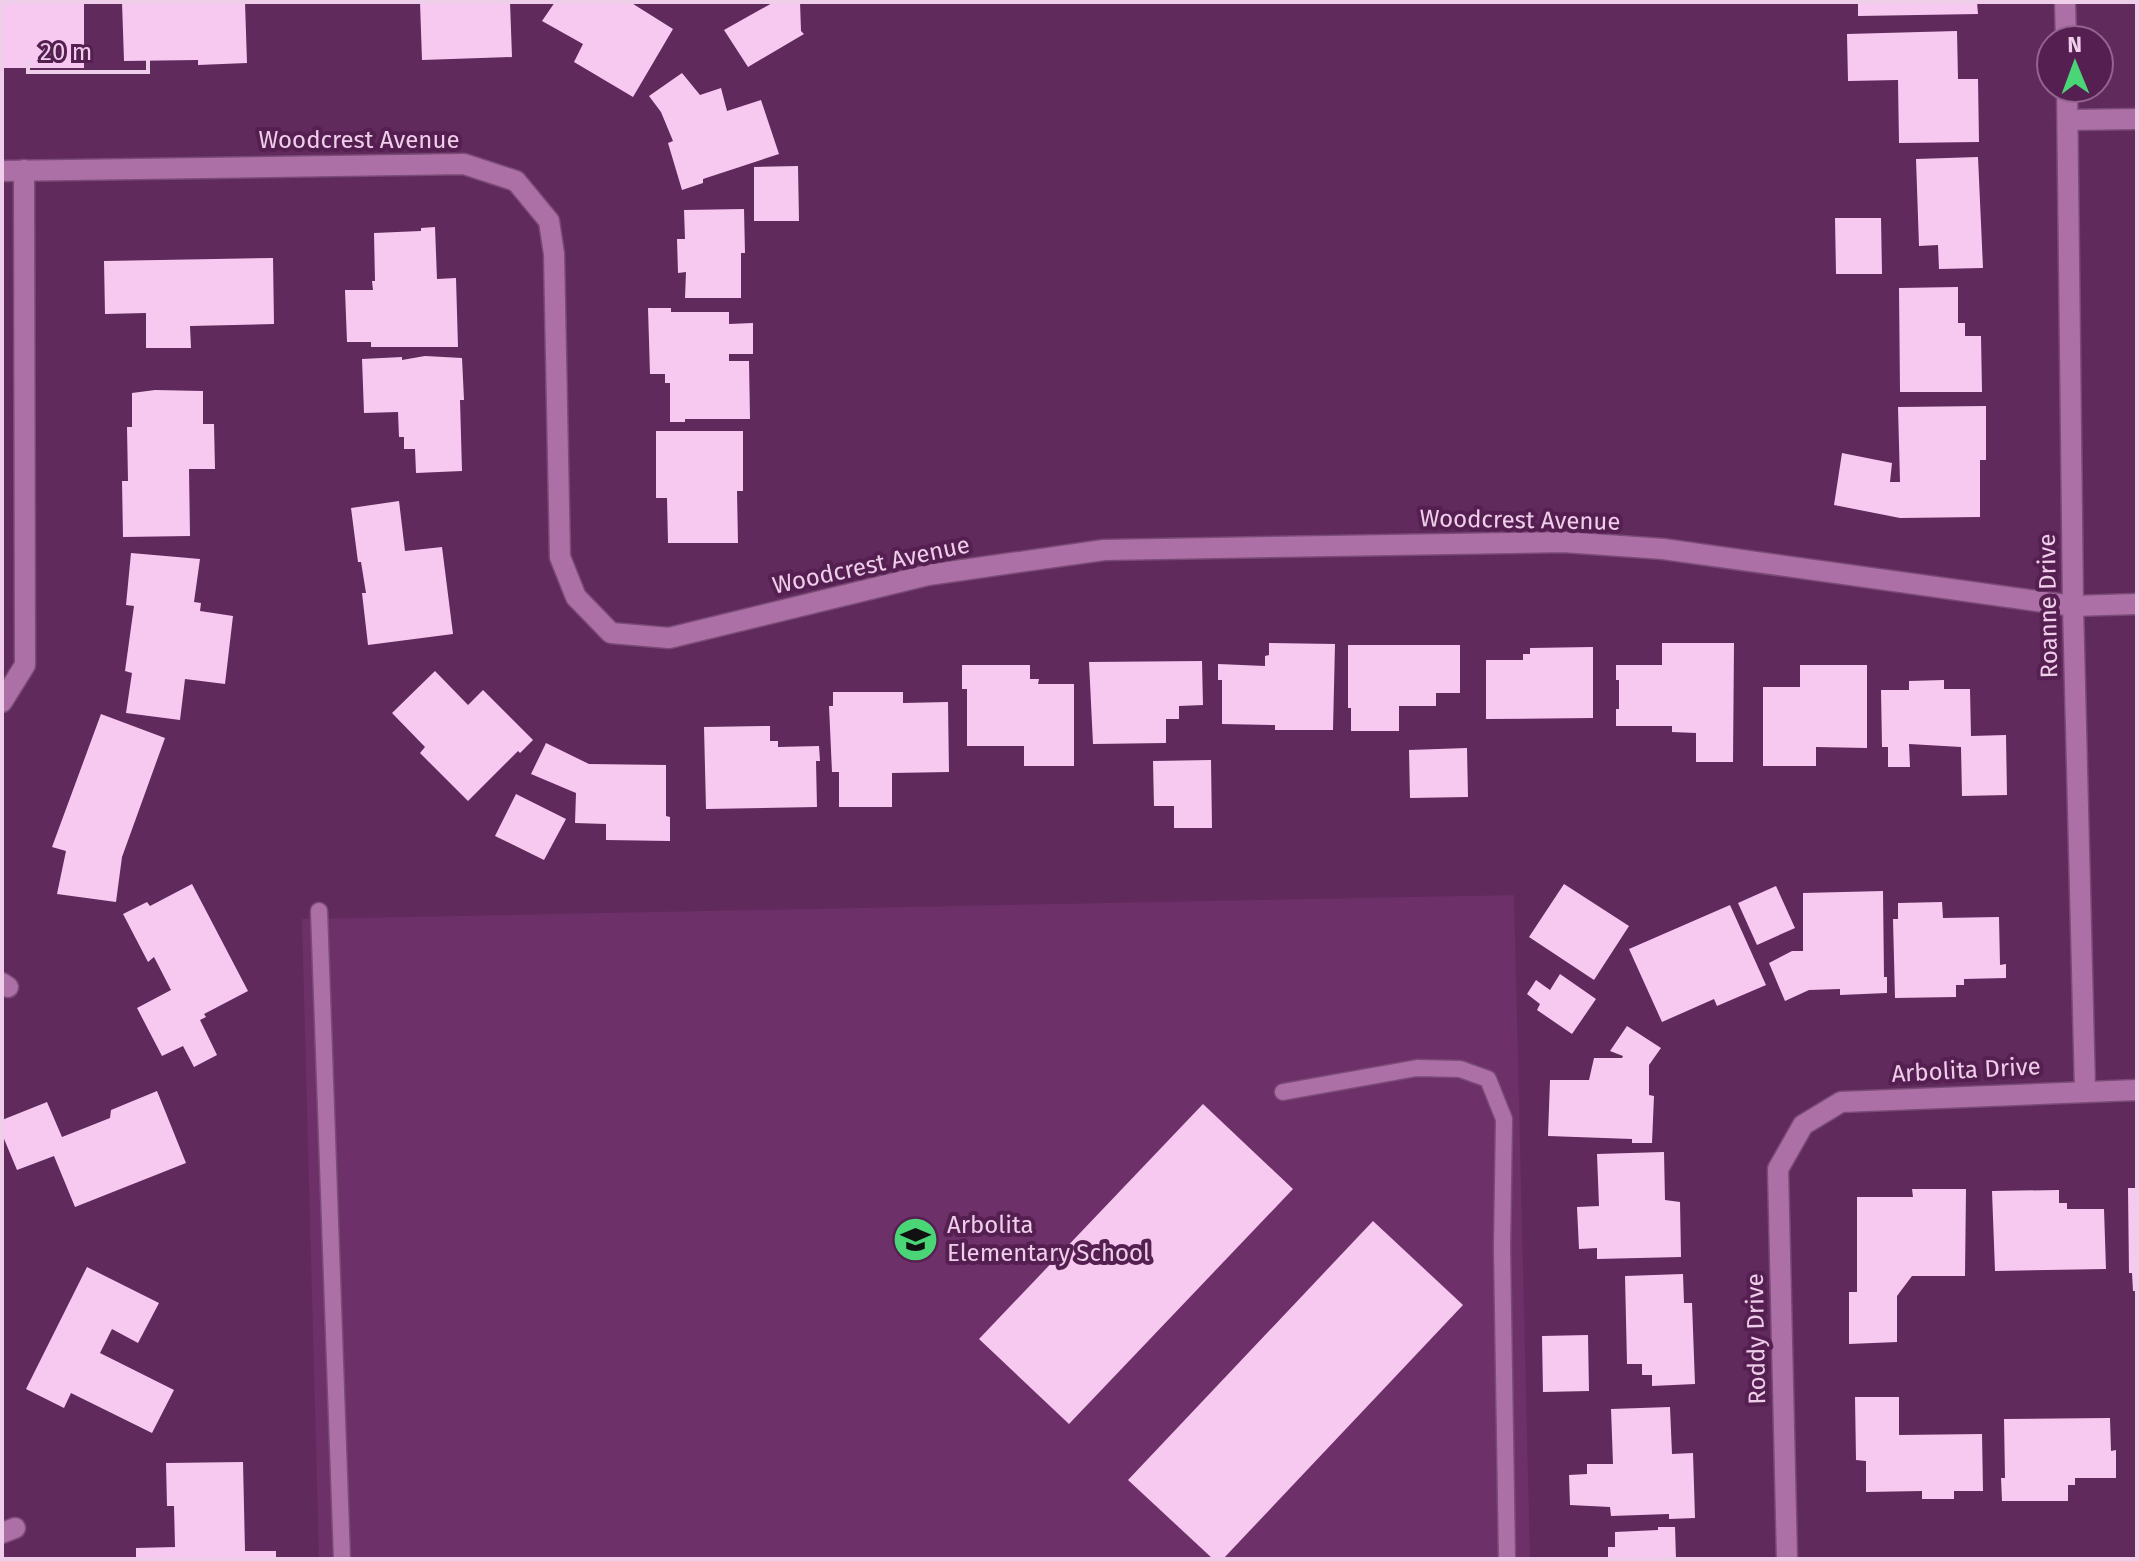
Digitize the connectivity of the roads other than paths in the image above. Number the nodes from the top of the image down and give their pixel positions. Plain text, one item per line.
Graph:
1 (2065, 2) edge
2 (2066, 24) edge
3 (2068, 104) edge
4 (2137, 119) edge
5 (2068, 120) junction
6 (24, 170) junction
7 (2, 171) edge
8 (2137, 604) edge
9 (2073, 606) junction
10 (2, 702) edge
11 (319, 911) dead end
12 (2085, 1090) junction
13 (2137, 1090) edge
14 (1283, 1092) dead end
15 (1803, 1125) joint
16 (342, 1559) edge
17 (1507, 1559) edge
18 (1787, 1559) edge

1 - 2 street
3 - 5 street, Roanne Drive
4 - 5 street
5 - 9 street, Roanne Drive
6 - 7 street, Woodcrest Avenue
6 - 9 street, Woodcrest Avenue
6 - 10 street
8 - 9 street, Woodcrest Avenue
9 - 12 street, Roanne Drive
11 - 16 lane
12 - 13 street, Arbolita Drive
12 - 15 street, Arbolita Drive
14 - 17 lane
15 - 18 street, Roddy Drive

